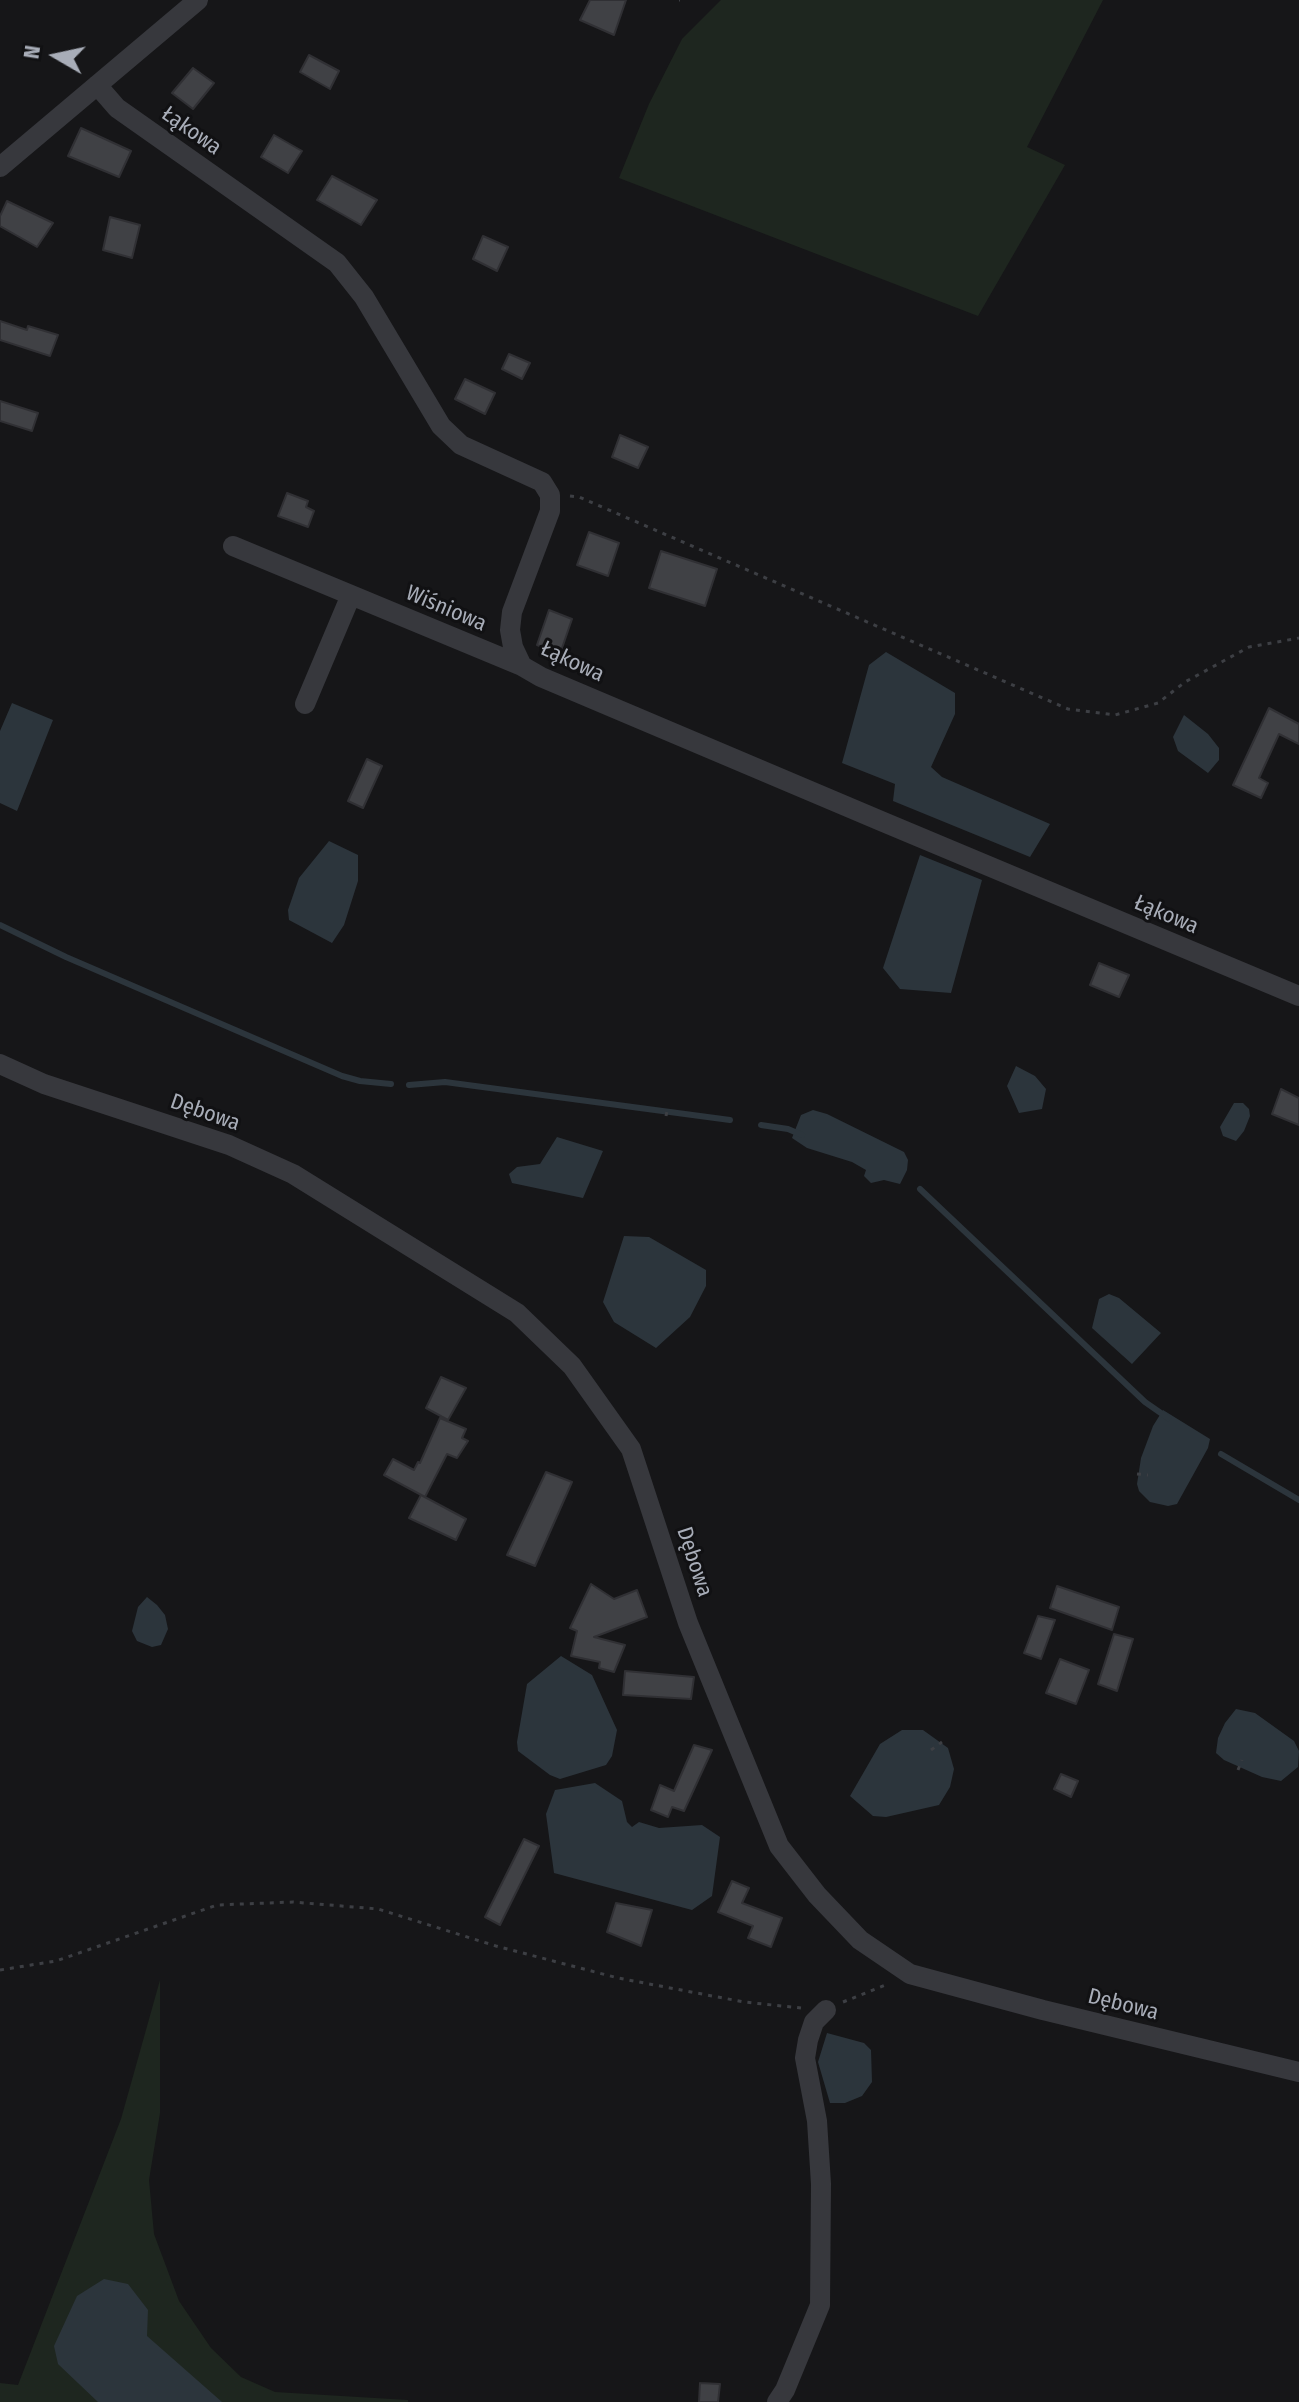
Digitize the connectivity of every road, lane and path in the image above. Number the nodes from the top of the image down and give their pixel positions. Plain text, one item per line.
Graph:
1 (198, 0) edge
2 (97, 85) junction
3 (0, 167) edge
4 (550, 495) junction
5 (233, 546) dead end
6 (351, 595) junction
7 (1299, 638) edge
8 (522, 666) junction
9 (305, 704) dead end
10 (1299, 996) edge
11 (0, 1064) edge
12 (668, 1107) dead end
13 (666, 1116) dead end
14 (1137, 1474) dead end
15 (1148, 1475) dead end
16 (942, 1742) dead end
17 (931, 1750) dead end
18 (1242, 1760) dead end
19 (1238, 1770) dead end
20 (0, 1970) edge
21 (910, 1974) junction
22 (826, 2010) junction
23 (1299, 2072) edge
24 (777, 2402) edge

1 - 2 street
2 - 3 street
2 - 4 street, Łąkowa
4 - 7 path
4 - 8 street, Łąkowa
5 - 6 street, Wiśniowa
6 - 8 street, Wiśniowa
6 - 9 street
8 - 10 street, Łąkowa
11 - 21 street, Dębowa
12 - 13 path
14 - 15 path
16 - 17 path
18 - 19 path
20 - 22 path
21 - 22 path
21 - 23 street, Dębowa
22 - 24 street

